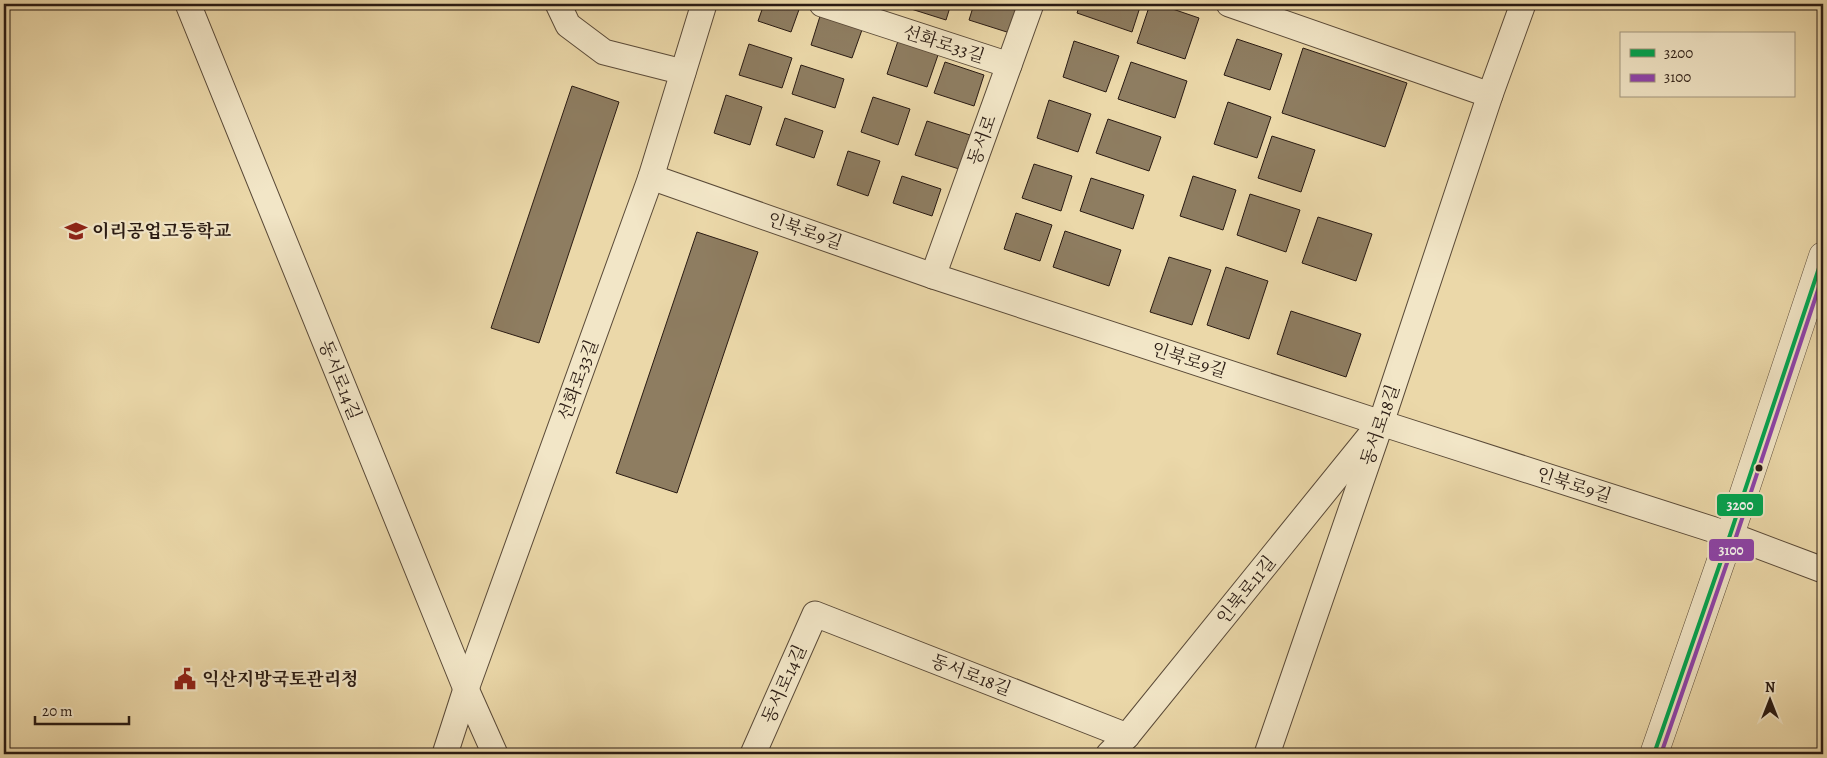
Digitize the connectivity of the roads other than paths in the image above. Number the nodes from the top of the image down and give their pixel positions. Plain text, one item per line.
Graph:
1 (188, 4) edge
2 (558, 4) edge
3 (704, 4) edge
4 (822, 4) edge
5 (1031, 4) edge
6 (1229, 4) edge
7 (1523, 4) edge
8 (1009, 65) junction
9 (683, 72) junction
10 (1490, 95) junction
11 (651, 177) junction
12 (1823, 256) edge
13 (933, 276) junction
14 (1380, 423) junction
15 (1730, 535) junction
16 (1823, 570) edge
17 (815, 614) joint
18 (466, 689) junction
19 (1127, 736) junction
20 (445, 754) edge
21 (496, 754) edge
22 (753, 754) edge
23 (1109, 754) edge
24 (1267, 754) edge
25 (1654, 754) edge

1 - 18 street, 동서로14길
2 - 9 street
3 - 9 street, 선화로33길
4 - 8 street, 선화로33길
5 - 8 street, 동서로
6 - 10 street
7 - 10 street, 동서로18길
8 - 13 street, 동서로
9 - 11 street, 선화로33길
10 - 14 street, 동서로18길
11 - 13 street, 인북로9길
11 - 18 street, 선화로33길
12 - 15 street
13 - 14 street, 인북로9길
14 - 15 street, 인북로9길
14 - 19 street, 인북로11길
14 - 24 street, 동서로18길
15 - 16 street, 인북로9길
15 - 25 street
17 - 19 street, 동서로18길
17 - 22 street, 동서로14길
18 - 20 street, 선화로33길
18 - 21 street, 동서로14길
19 - 23 street, 인북로11길

